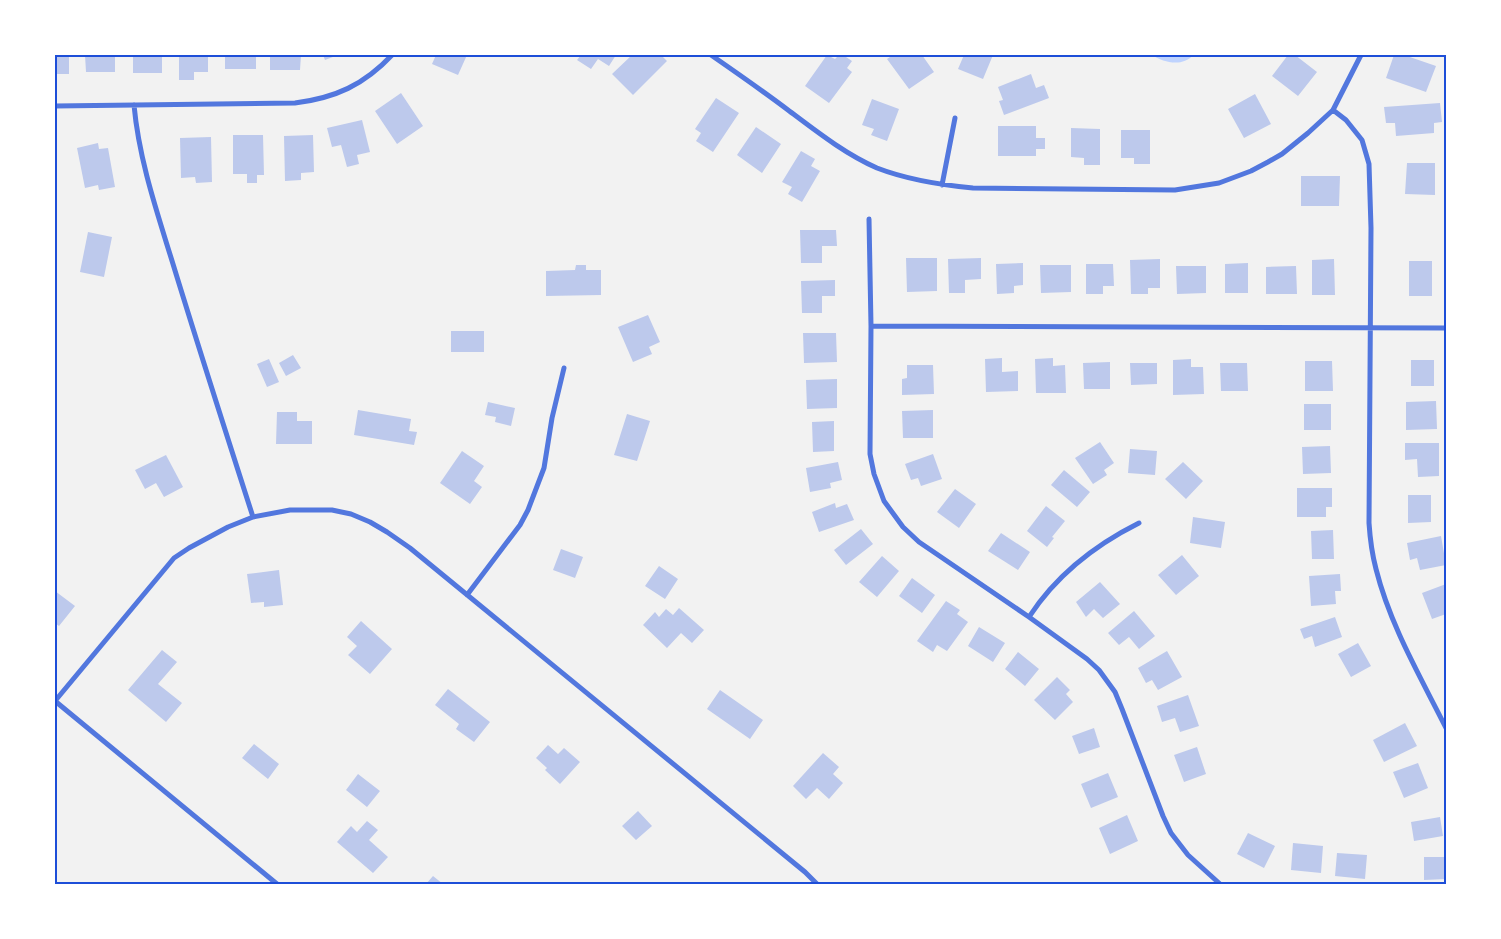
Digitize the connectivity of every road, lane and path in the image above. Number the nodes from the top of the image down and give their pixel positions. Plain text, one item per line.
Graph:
1 (392, 55) edge
2 (711, 55) edge
3 (1361, 55) edge
4 (134, 105) junction
5 (55, 106) edge
6 (1332, 110) junction
7 (955, 118) dead end
8 (942, 185) junction
9 (869, 219) dead end
10 (871, 326) junction
11 (1369, 328) junction
12 (1446, 328) edge
13 (564, 368) dead end
14 (253, 518) junction
15 (1140, 523) dead end
16 (467, 595) junction
17 (1029, 617) junction
18 (55, 701) edge
19 (1446, 728) edge
20 (277, 884) edge
21 (817, 884) edge
22 (1220, 884) edge

1 - 4 street
2 - 8 street
3 - 6 street
4 - 5 street
4 - 14 street
6 - 8 street
6 - 11 street
7 - 8 street
9 - 10 street
10 - 11 street
10 - 17 street
11 - 12 street
11 - 19 street
13 - 16 street
14 - 16 street
14 - 18 street
15 - 17 street
16 - 21 street
17 - 22 street
18 - 20 street

